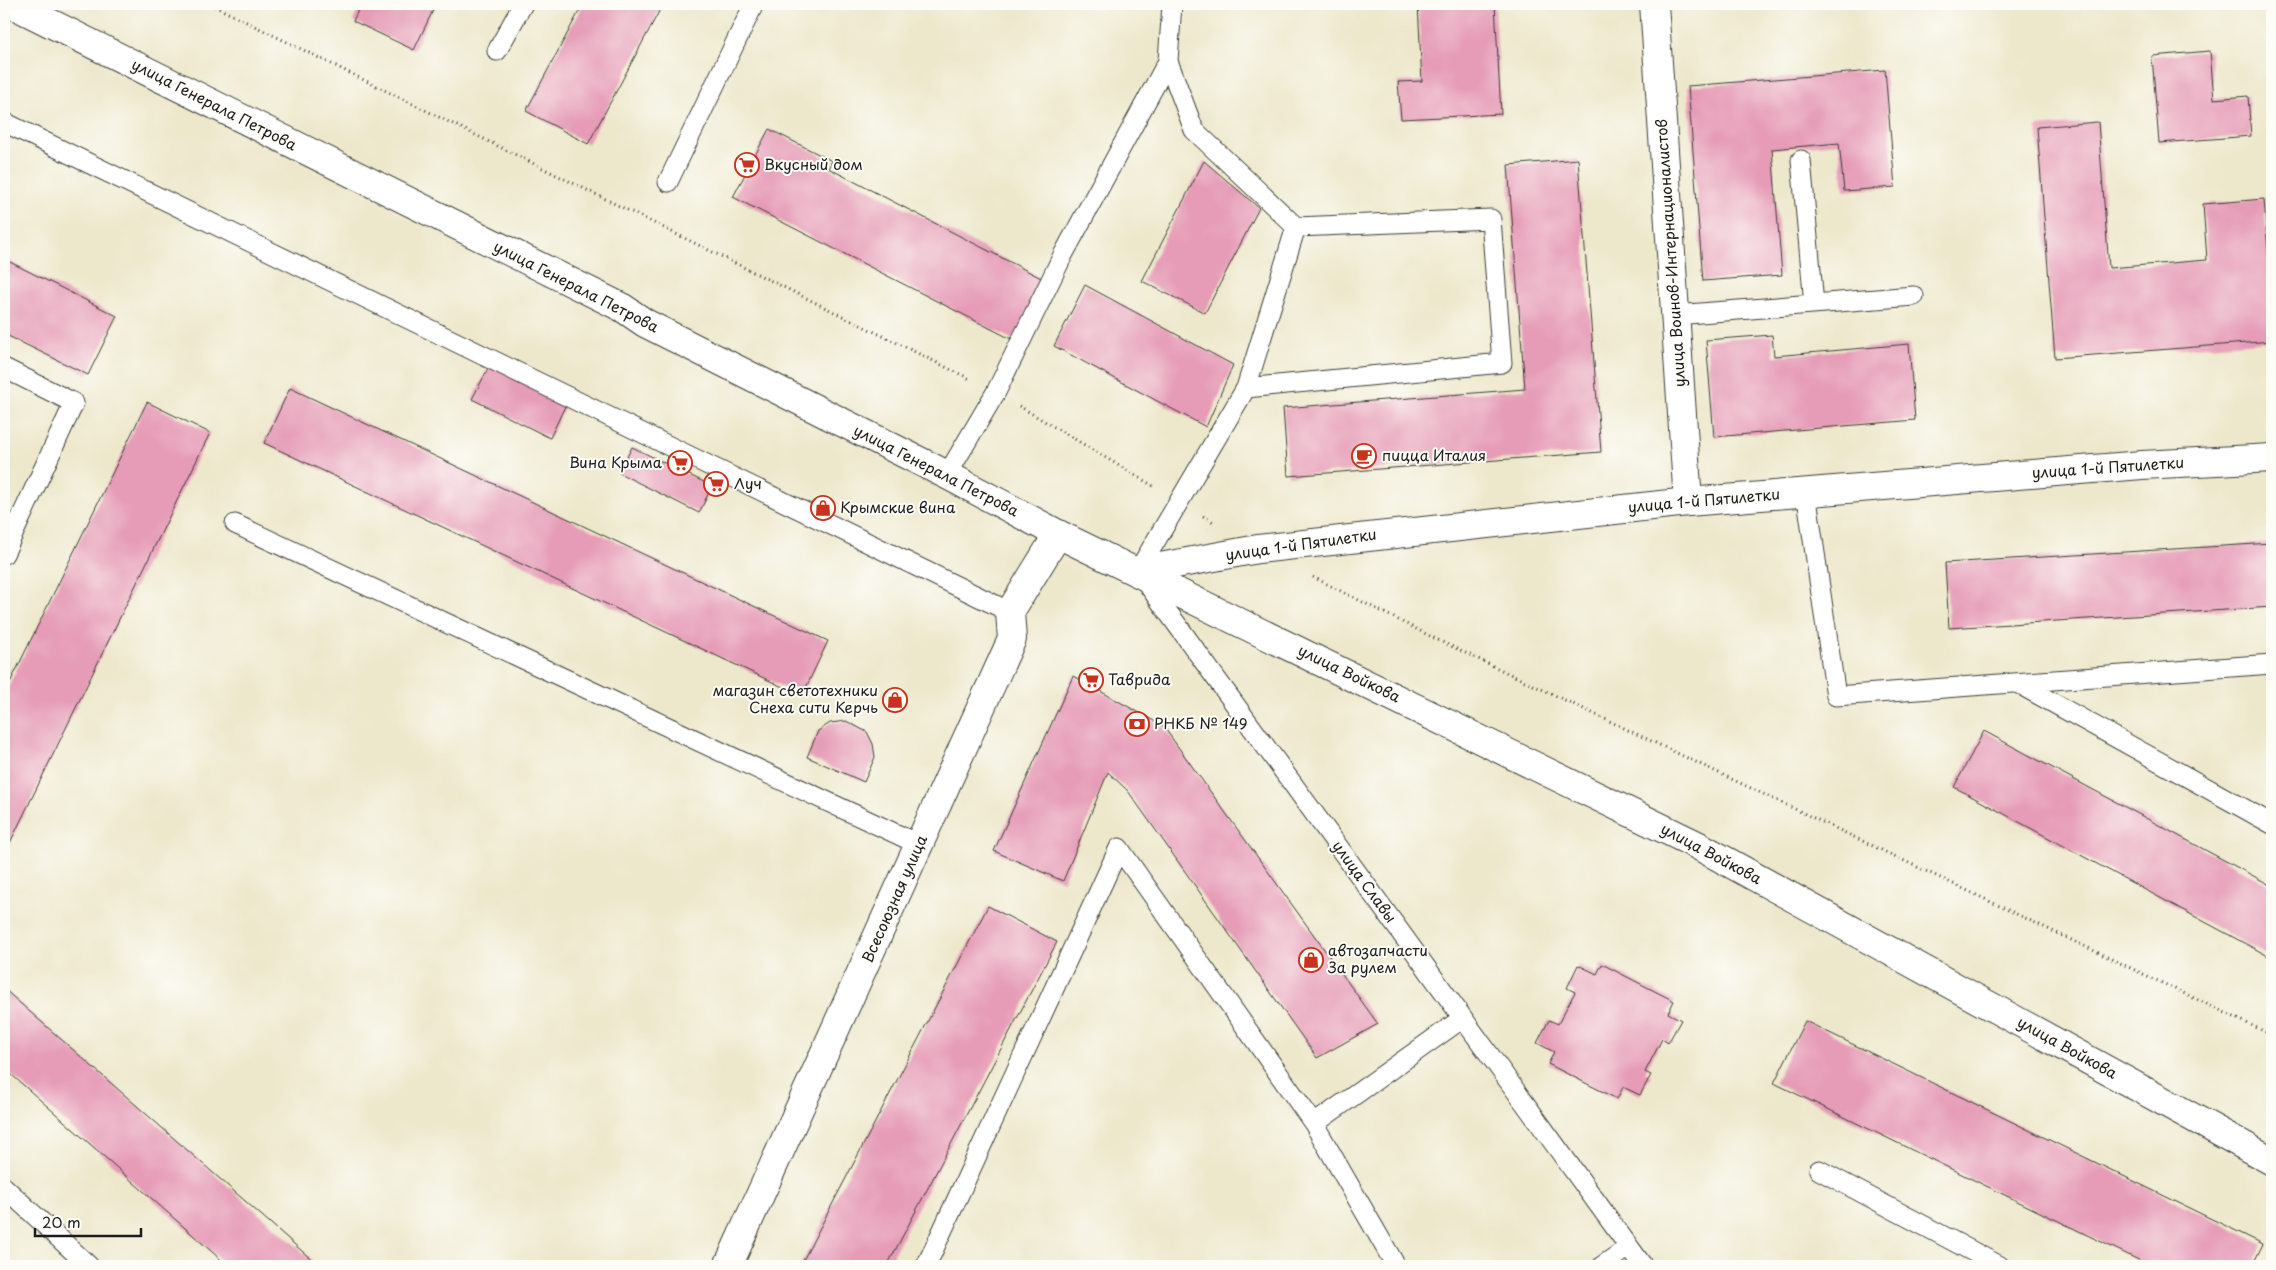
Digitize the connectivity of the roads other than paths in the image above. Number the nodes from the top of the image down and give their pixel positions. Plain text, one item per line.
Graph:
1 (12, 4) edge
2 (523, 4) edge
3 (754, 4) edge
4 (1172, 4) edge
5 (1654, 4) edge
6 (497, 51) dead end
7 (1168, 61) junction
8 (4, 122) edge
9 (1801, 160) dead end
10 (668, 182) dead end
11 (1296, 227) junction
12 (1914, 296) dead end
13 (1814, 304) junction
14 (1675, 315) junction
15 (4, 368) edge
16 (1246, 388) junction
17 (2272, 458) edge
18 (947, 474) junction
19 (1806, 492) junction
20 (1688, 502) junction
21 (235, 524) dead end
22 (1058, 534) junction
23 (4, 554) edge
24 (1138, 572) junction
25 (1010, 612) junction
26 (2272, 664) edge
27 (2017, 683) junction
28 (2272, 824) edge
29 (920, 845) junction
30 (1463, 1018) junction
31 (1314, 1124) junction
32 (2272, 1161) edge
33 (1818, 1170) dead end
34 (4, 1188) edge
35 (1629, 1247) junction
36 (89, 1266) edge
37 (728, 1266) edge
38 (926, 1266) edge
39 (1396, 1266) edge
40 (1602, 1266) edge
41 (1643, 1266) edge
42 (2000, 1266) edge

1 - 18 main road, улица Генерала Петрова
2 - 6 lane
3 - 10 lane
4 - 7 lane
5 - 14 main road, улица Воинов-Интернационалистов
7 - 11 lane
7 - 18 lane
8 - 25 lane
9 - 13 lane
11 - 16 lane
11 - 16 lane
12 - 13 lane
13 - 14 lane
14 - 20 main road, улица Воинов-Интернационалистов
15 - 23 lane
16 - 24 lane
17 - 19 main road, улица 1-й Пятилетки
18 - 22 main road, улица Генерала Петрова
19 - 20 main road, улица 1-й Пятилетки
19 - 27 lane
20 - 24 main road, улица 1-й Пятилетки
21 - 29 lane
22 - 24 main road, улица Генерала Петрова
22 - 25 main road
24 - 30 lane, улица Славы
24 - 32 main road, улица Войкова
25 - 29 main road, Всесоюзная улица
26 - 27 lane
27 - 28 lane
29 - 37 main road, Всесоюзная улица
30 - 31 lane
30 - 35 lane, улица Славы
31 - 38 lane
31 - 39 lane
33 - 42 lane
34 - 36 lane
35 - 40 lane
35 - 41 lane, улица Славы

